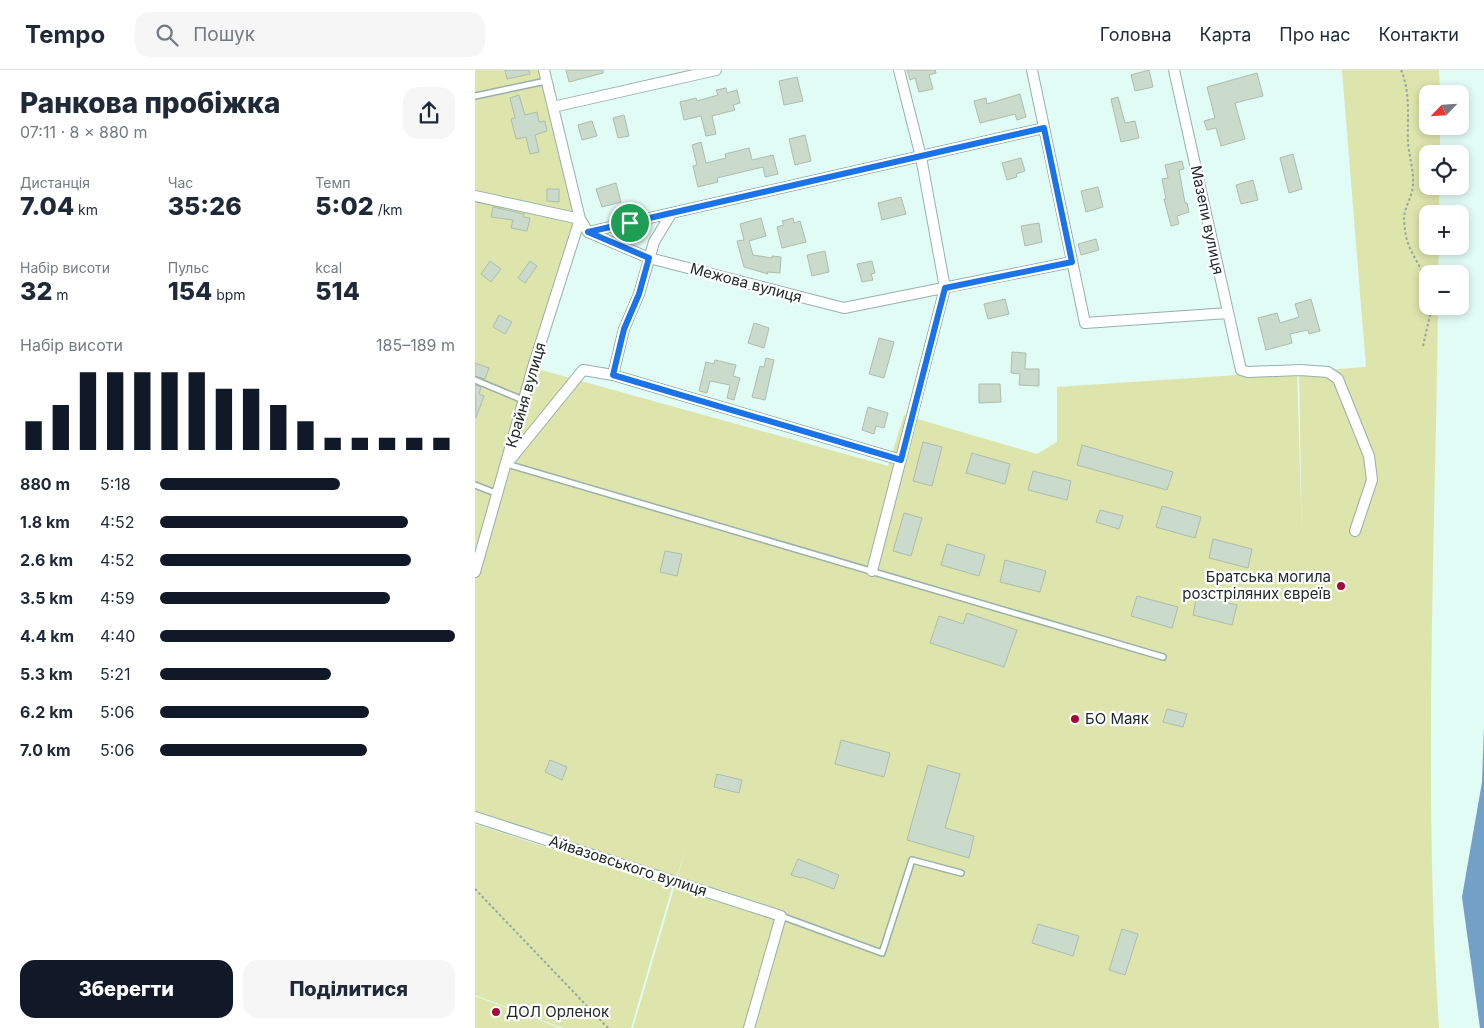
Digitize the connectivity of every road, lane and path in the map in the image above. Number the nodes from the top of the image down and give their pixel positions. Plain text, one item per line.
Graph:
1 (716, 70) edge
2 (899, 70) edge
3 (1032, 70) edge
4 (1174, 70) edge
5 (1401, 70) edge
6 (546, 75) edge
7 (475, 96) edge
8 (553, 107) junction
9 (1044, 128) junction
10 (921, 157) junction
11 (475, 196) edge
12 (671, 214) junction
13 (580, 219) junction
14 (588, 232) junction
15 (649, 258) junction
16 (1072, 262) junction
17 (1420, 265) edge
18 (945, 288) junction
19 (1228, 313) junction
20 (1430, 315) edge
21 (1423, 346) dead end
22 (613, 375) junction
23 (475, 380) edge
24 (524, 401) junction
25 (901, 460) junction
26 (507, 464) junction
27 (475, 485) edge
28 (498, 494) junction
29 (1355, 531) dead end
30 (872, 571) junction
31 (475, 572) edge
32 (1163, 657) dead end
33 (475, 817) edge
34 (961, 873) dead end
35 (475, 889) edge
36 (781, 916) junction
37 (608, 1028) edge
38 (749, 1028) edge

1 - 8 street
2 - 10 street
3 - 9 street
4 - 19 street, Мазепи вулиця
5 - 17 path
6 - 7 lane
6 - 8 street
8 - 13 street
9 - 10 street
9 - 16 street
10 - 12 street
10 - 18 street
11 - 13 street
12 - 14 street
12 - 15 street
13 - 14 street
13 - 24 street, Крайня вулиця
14 - 15 street, Межова вулиця
15 - 18 street, Межова вулиця
15 - 22 street
16 - 18 street, Межова вулиця
16 - 19 street
18 - 25 street
19 - 29 street, Мазепи вулиця
20 - 21 path
22 - 25 street
22 - 26 street
23 - 24 lane
24 - 26 street, Крайня вулиця
25 - 30 street
26 - 28 street, Крайня вулиця
26 - 30 lane
27 - 28 lane
28 - 31 street, Крайня вулиця
30 - 32 lane
33 - 36 street, Айвазовського вулиця
34 - 36 lane
35 - 37 path
36 - 38 street

